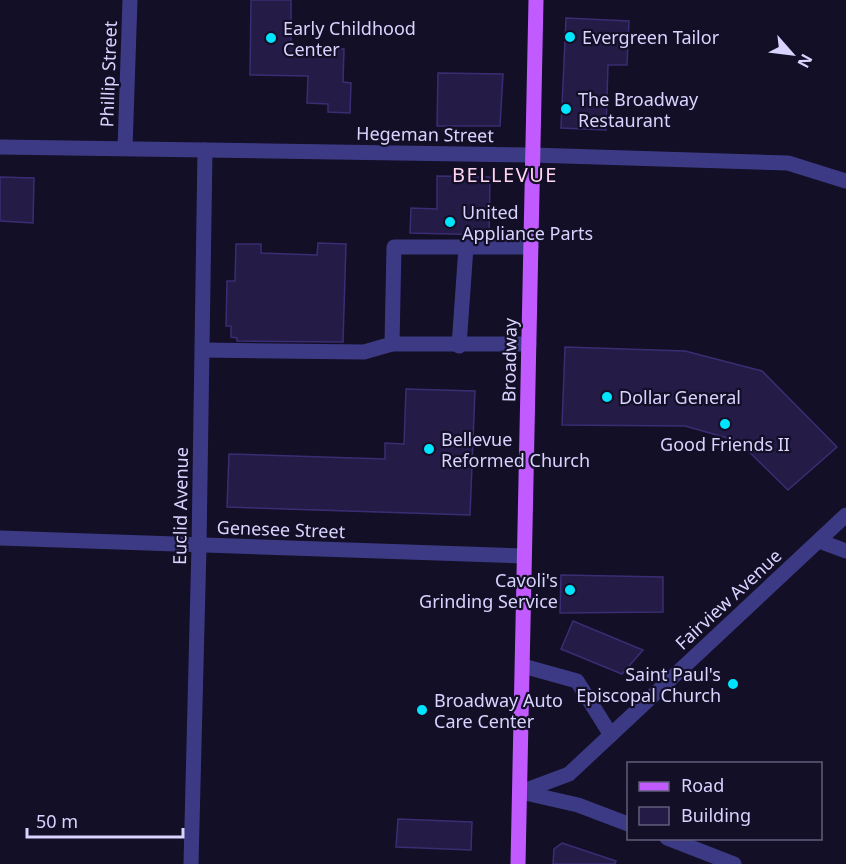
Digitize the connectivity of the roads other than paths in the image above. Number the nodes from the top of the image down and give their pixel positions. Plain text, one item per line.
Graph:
1 (130, 0) edge
2 (536, 0) edge
3 (0, 147) edge
4 (125, 148) junction
5 (205, 150) junction
6 (532, 155) junction
7 (846, 181) edge
8 (466, 247) junction
9 (531, 247) junction
10 (392, 344) junction
11 (529, 344) junction
12 (459, 346) junction
13 (203, 350) junction
14 (846, 515) edge
15 (0, 538) edge
16 (819, 541) junction
17 (199, 546) junction
18 (846, 551) edge
19 (524, 556) junction
20 (523, 666) junction
21 (610, 735) junction
22 (521, 792) junction
23 (627, 824) edge
24 (672, 840) edge
25 (191, 864) edge
26 (518, 864) edge
27 (734, 864) edge

1 - 4 street, Phillip Street
2 - 6 main road, Broadway
3 - 4 street, Hegeman Street
4 - 5 street, Hegeman Street
5 - 6 street, Hegeman Street
5 - 13 street, Euclid Avenue
6 - 7 street, Hegeman Street
6 - 9 main road, Broadway
8 - 9 street
8 - 10 street
8 - 12 street
9 - 11 main road, Broadway
10 - 12 street
10 - 13 street
11 - 12 street
11 - 19 main road, Broadway
13 - 17 street, Euclid Avenue
14 - 16 street, Fairview Avenue
15 - 17 street, Genesee Street
16 - 18 street
16 - 21 street, Fairview Avenue
17 - 19 street, Genesee Street
17 - 25 street, Euclid Avenue
19 - 20 main road, Broadway
20 - 21 street
20 - 22 main road, Broadway
21 - 22 street, Fairview Avenue
22 - 23 street
22 - 26 main road, Broadway
24 - 27 street

